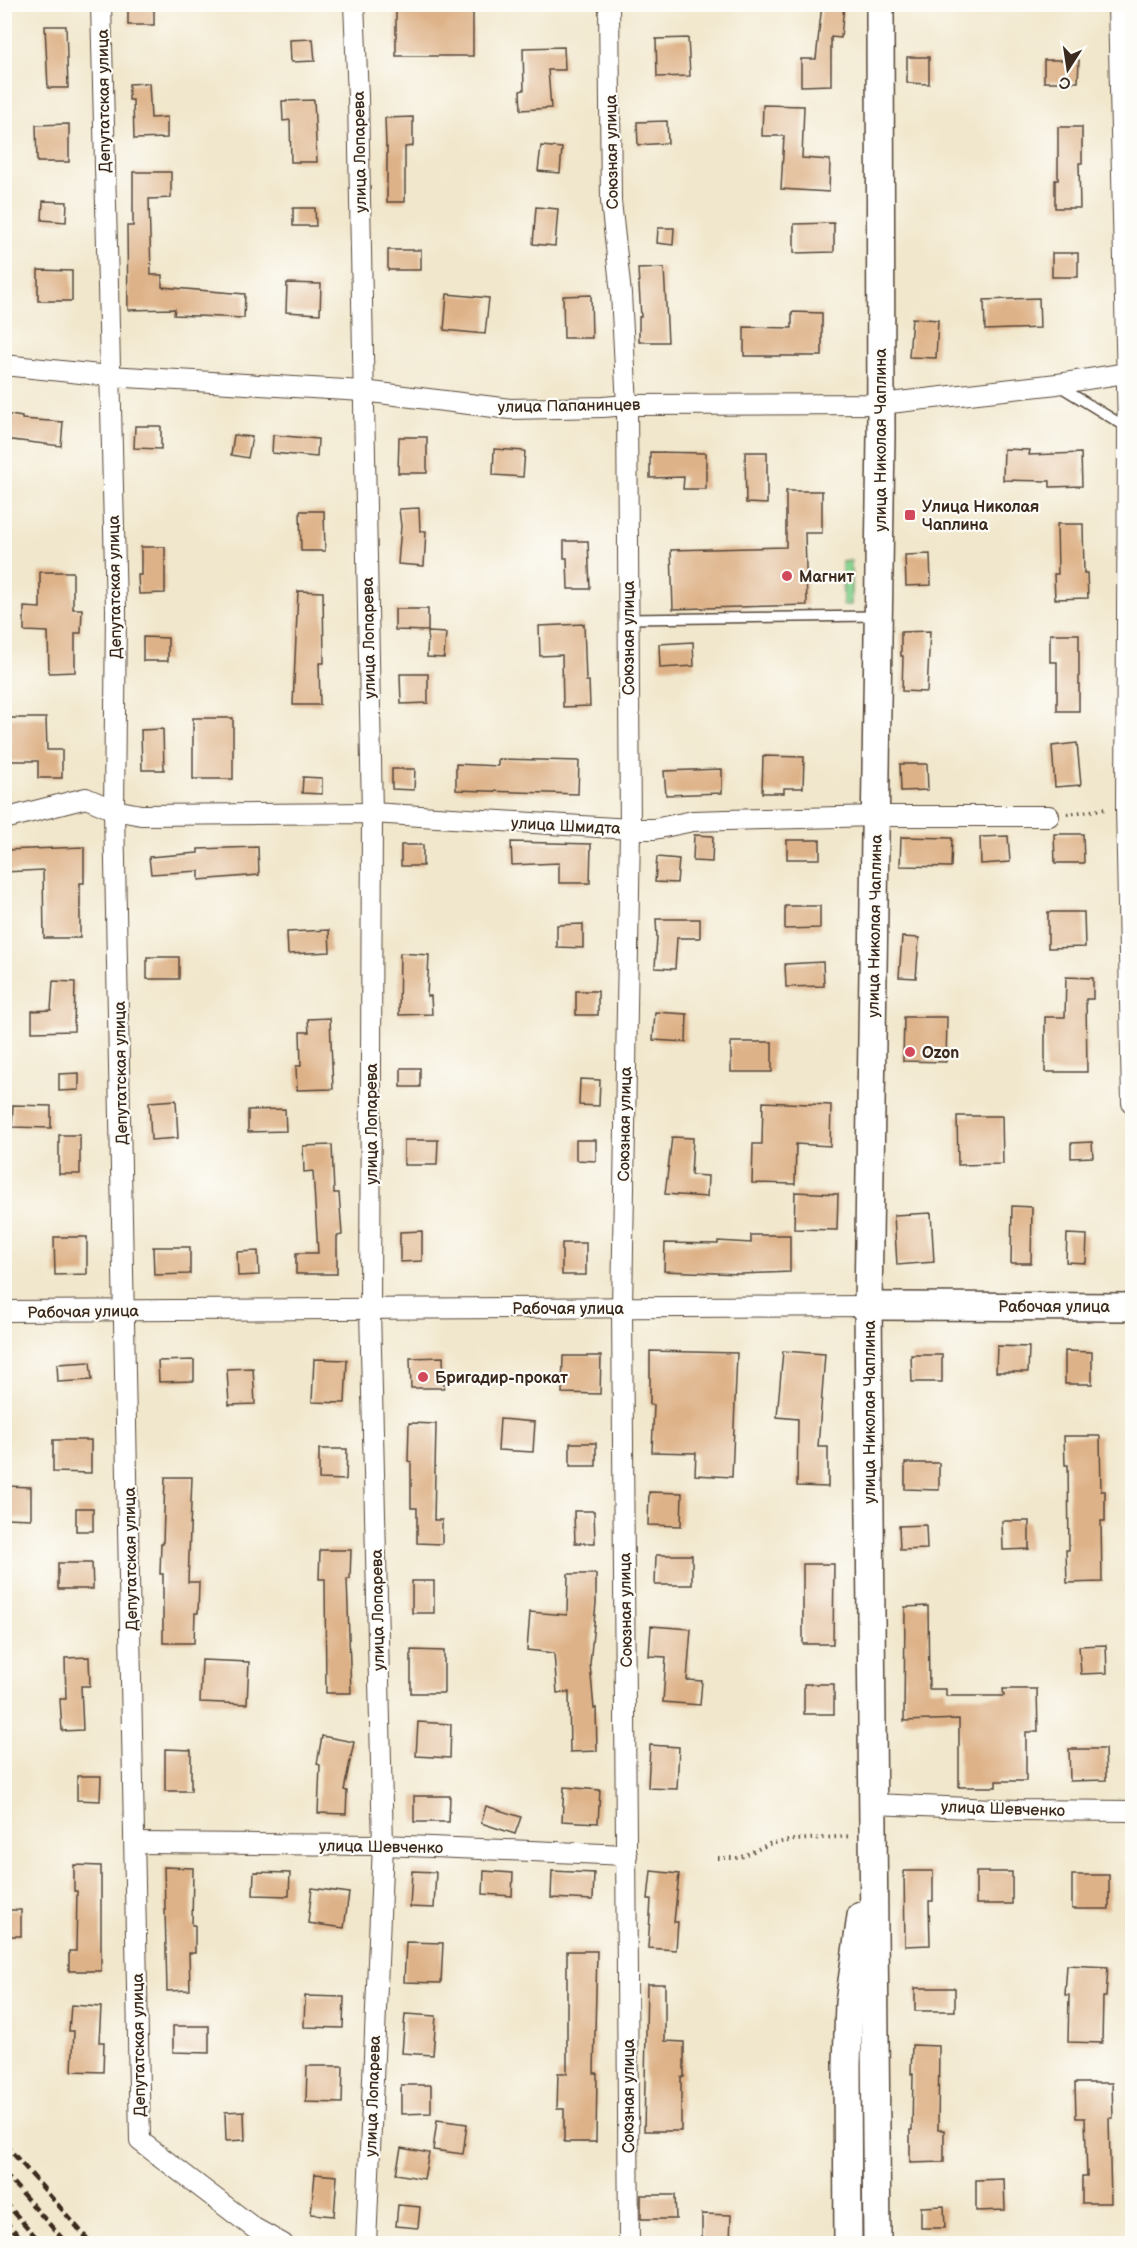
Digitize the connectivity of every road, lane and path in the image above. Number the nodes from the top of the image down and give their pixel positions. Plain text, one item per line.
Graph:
1 (101, 4) edge
2 (354, 4) edge
3 (609, 4) edge
4 (880, 4) edge
5 (1118, 4) edge
6 (4, 365) edge
7 (1130, 372) edge
8 (109, 376) junction
9 (1057, 384) junction
10 (363, 391) junction
11 (881, 404) junction
12 (627, 405) junction
13 (1128, 429) junction
14 (879, 616) junction
15 (628, 619) junction
16 (1129, 806) edge
17 (114, 810) junction
18 (372, 813) junction
19 (876, 816) junction
20 (1048, 816) joint
21 (4, 819) edge
22 (630, 829) junction
23 (1132, 1103) edge
24 (868, 1306) junction
25 (1132, 1307) edge
26 (622, 1308) junction
27 (370, 1309) junction
28 (125, 1310) junction
29 (4, 1311) edge
30 (873, 1804) junction
31 (1132, 1811) edge
32 (873, 1841) junction
33 (135, 1843) junction
34 (383, 1845) junction
35 (627, 1855) junction
36 (718, 1858) dead end
37 (283, 2244) edge
38 (366, 2244) edge
39 (629, 2244) edge
40 (848, 2244) edge
41 (877, 2244) edge

1 - 8 street, Депутатская улица
2 - 10 street, улица Лопарева
3 - 12 street, Союзная улица
4 - 11 street, улица Николая Чаплина
5 - 7 street
6 - 8 street, улица Папанинцев
7 - 9 street, улица Папанинцев
7 - 13 street
8 - 10 street, улица Папанинцев
8 - 17 street, Депутатская улица
9 - 11 street, улица Папанинцев
9 - 13 lane
10 - 12 street, улица Папанинцев
10 - 18 street, улица Лопарева
11 - 12 street, улица Папанинцев
11 - 14 street, улица Николая Чаплина
12 - 15 street, Союзная улица
13 - 16 street
14 - 15 lane
14 - 19 street, улица Николая Чаплина
15 - 22 street, Союзная улица
16 - 20 path
16 - 23 street
17 - 18 street, улица Шмидта
17 - 21 street, улица Шмидта
17 - 28 street, Депутатская улица
18 - 22 street, улица Шмидта
18 - 27 street, улица Лопарева
19 - 20 street, улица Шмидта
19 - 22 street, улица Шмидта
19 - 24 street, улица Николая Чаплина
22 - 26 street, Союзная улица
24 - 25 street, Рабочая улица
24 - 26 street, Рабочая улица
24 - 30 street, улица Николая Чаплина
26 - 27 street, Рабочая улица
26 - 35 street, Союзная улица
27 - 28 street, Рабочая улица
27 - 34 street, улица Лопарева
28 - 29 street, Рабочая улица
28 - 33 street, Депутатская улица
30 - 31 street, улица Шевченко
30 - 32 street, улица Николая Чаплина
32 - 36 path
32 - 40 street
32 - 41 street
33 - 34 street, улица Шевченко
33 - 37 street, Депутатская улица
34 - 35 street, улица Шевченко
34 - 38 street, улица Лопарева
35 - 39 street, Союзная улица

